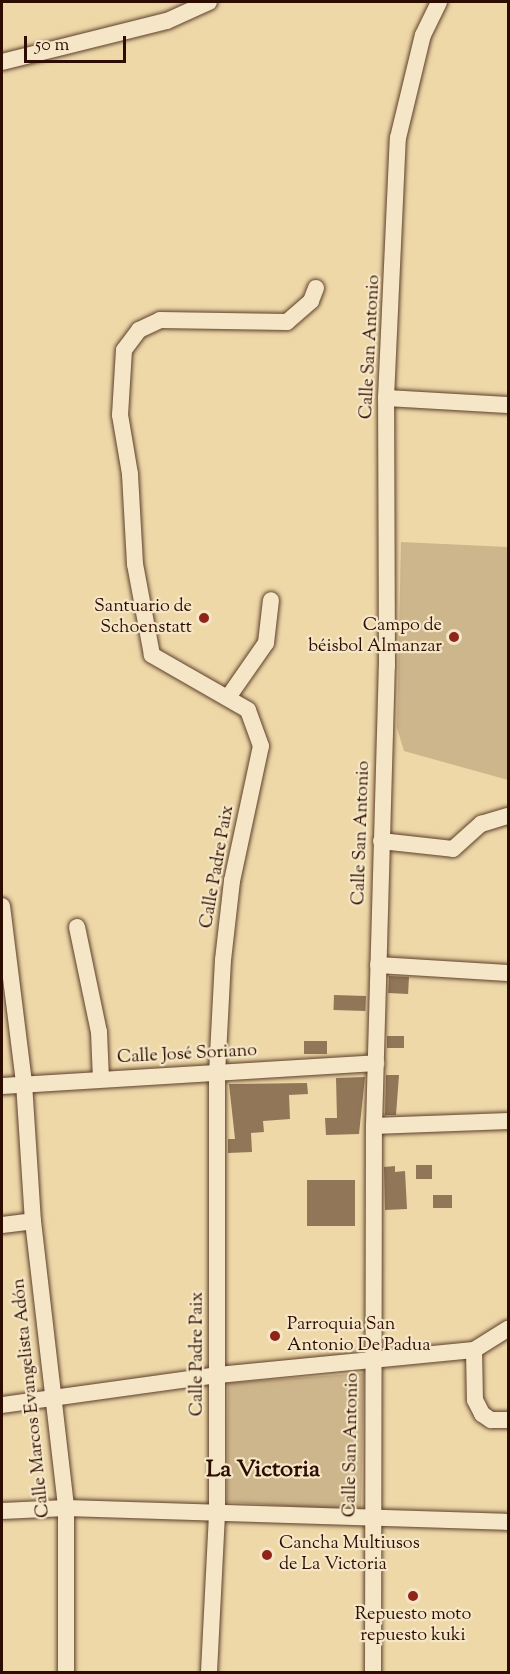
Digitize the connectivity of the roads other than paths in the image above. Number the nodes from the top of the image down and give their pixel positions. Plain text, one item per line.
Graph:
1 (209, 2) edge
2 (439, 2) edge
3 (2, 62) edge
4 (316, 288) dead end
5 (386, 398) junction
6 (508, 405) edge
7 (271, 600) dead end
8 (230, 696) junction
9 (508, 816) edge
10 (381, 841) junction
11 (2, 906) edge
12 (77, 927) dead end
13 (378, 965) junction
14 (508, 973) edge
15 (376, 1063) junction
16 (217, 1074) junction
17 (101, 1079) junction
18 (24, 1083) junction
19 (2, 1086) edge
20 (508, 1121) edge
21 (374, 1126) junction
22 (33, 1221) junction
23 (2, 1225) edge
24 (508, 1329) edge
25 (474, 1350) junction
26 (373, 1359) junction
27 (218, 1375) junction
28 (51, 1399) junction
29 (2, 1405) edge
30 (508, 1420) edge
31 (66, 1508) junction
32 (2, 1511) edge
33 (217, 1512) junction
34 (370, 1519) junction
35 (508, 1522) edge
36 (66, 1672) edge
37 (209, 1672) edge
38 (373, 1672) edge

1 - 3 street
2 - 5 street, Calle San Antonio
4 - 8 street, Calle Padre Paix
5 - 6 street
5 - 10 street, Calle San Antonio
7 - 8 street
8 - 16 street, Calle Padre Paix
9 - 10 street
10 - 13 street, Calle San Antonio
11 - 18 street, Calle Marcos Evangelista Adón
12 - 17 street
13 - 14 street
13 - 15 street, Calle San Antonio
15 - 16 street, Calle José Soriano
15 - 21 street, Calle San Antonio
16 - 17 street, Calle José Soriano
16 - 27 street, Calle Padre Paix
17 - 18 street, Calle José Soriano
18 - 19 street, Calle José Soriano
18 - 22 street, Calle Marcos Evangelista Adón
20 - 21 street
21 - 26 street, Calle San Antonio
22 - 23 street
22 - 28 street, Calle Marcos Evangelista Adón
24 - 25 street
25 - 26 street
25 - 30 street
26 - 27 street
26 - 34 street, Calle San Antonio
27 - 28 street
27 - 33 street, Calle Padre Paix
28 - 29 street
28 - 31 street, Calle Marcos Evangelista Adón
31 - 32 street
31 - 33 street
31 - 36 street, Calle Marcos Evangelista Adón
33 - 34 street
33 - 37 street, Calle Padre Paix
34 - 35 street
34 - 38 street, Calle San Antonio

